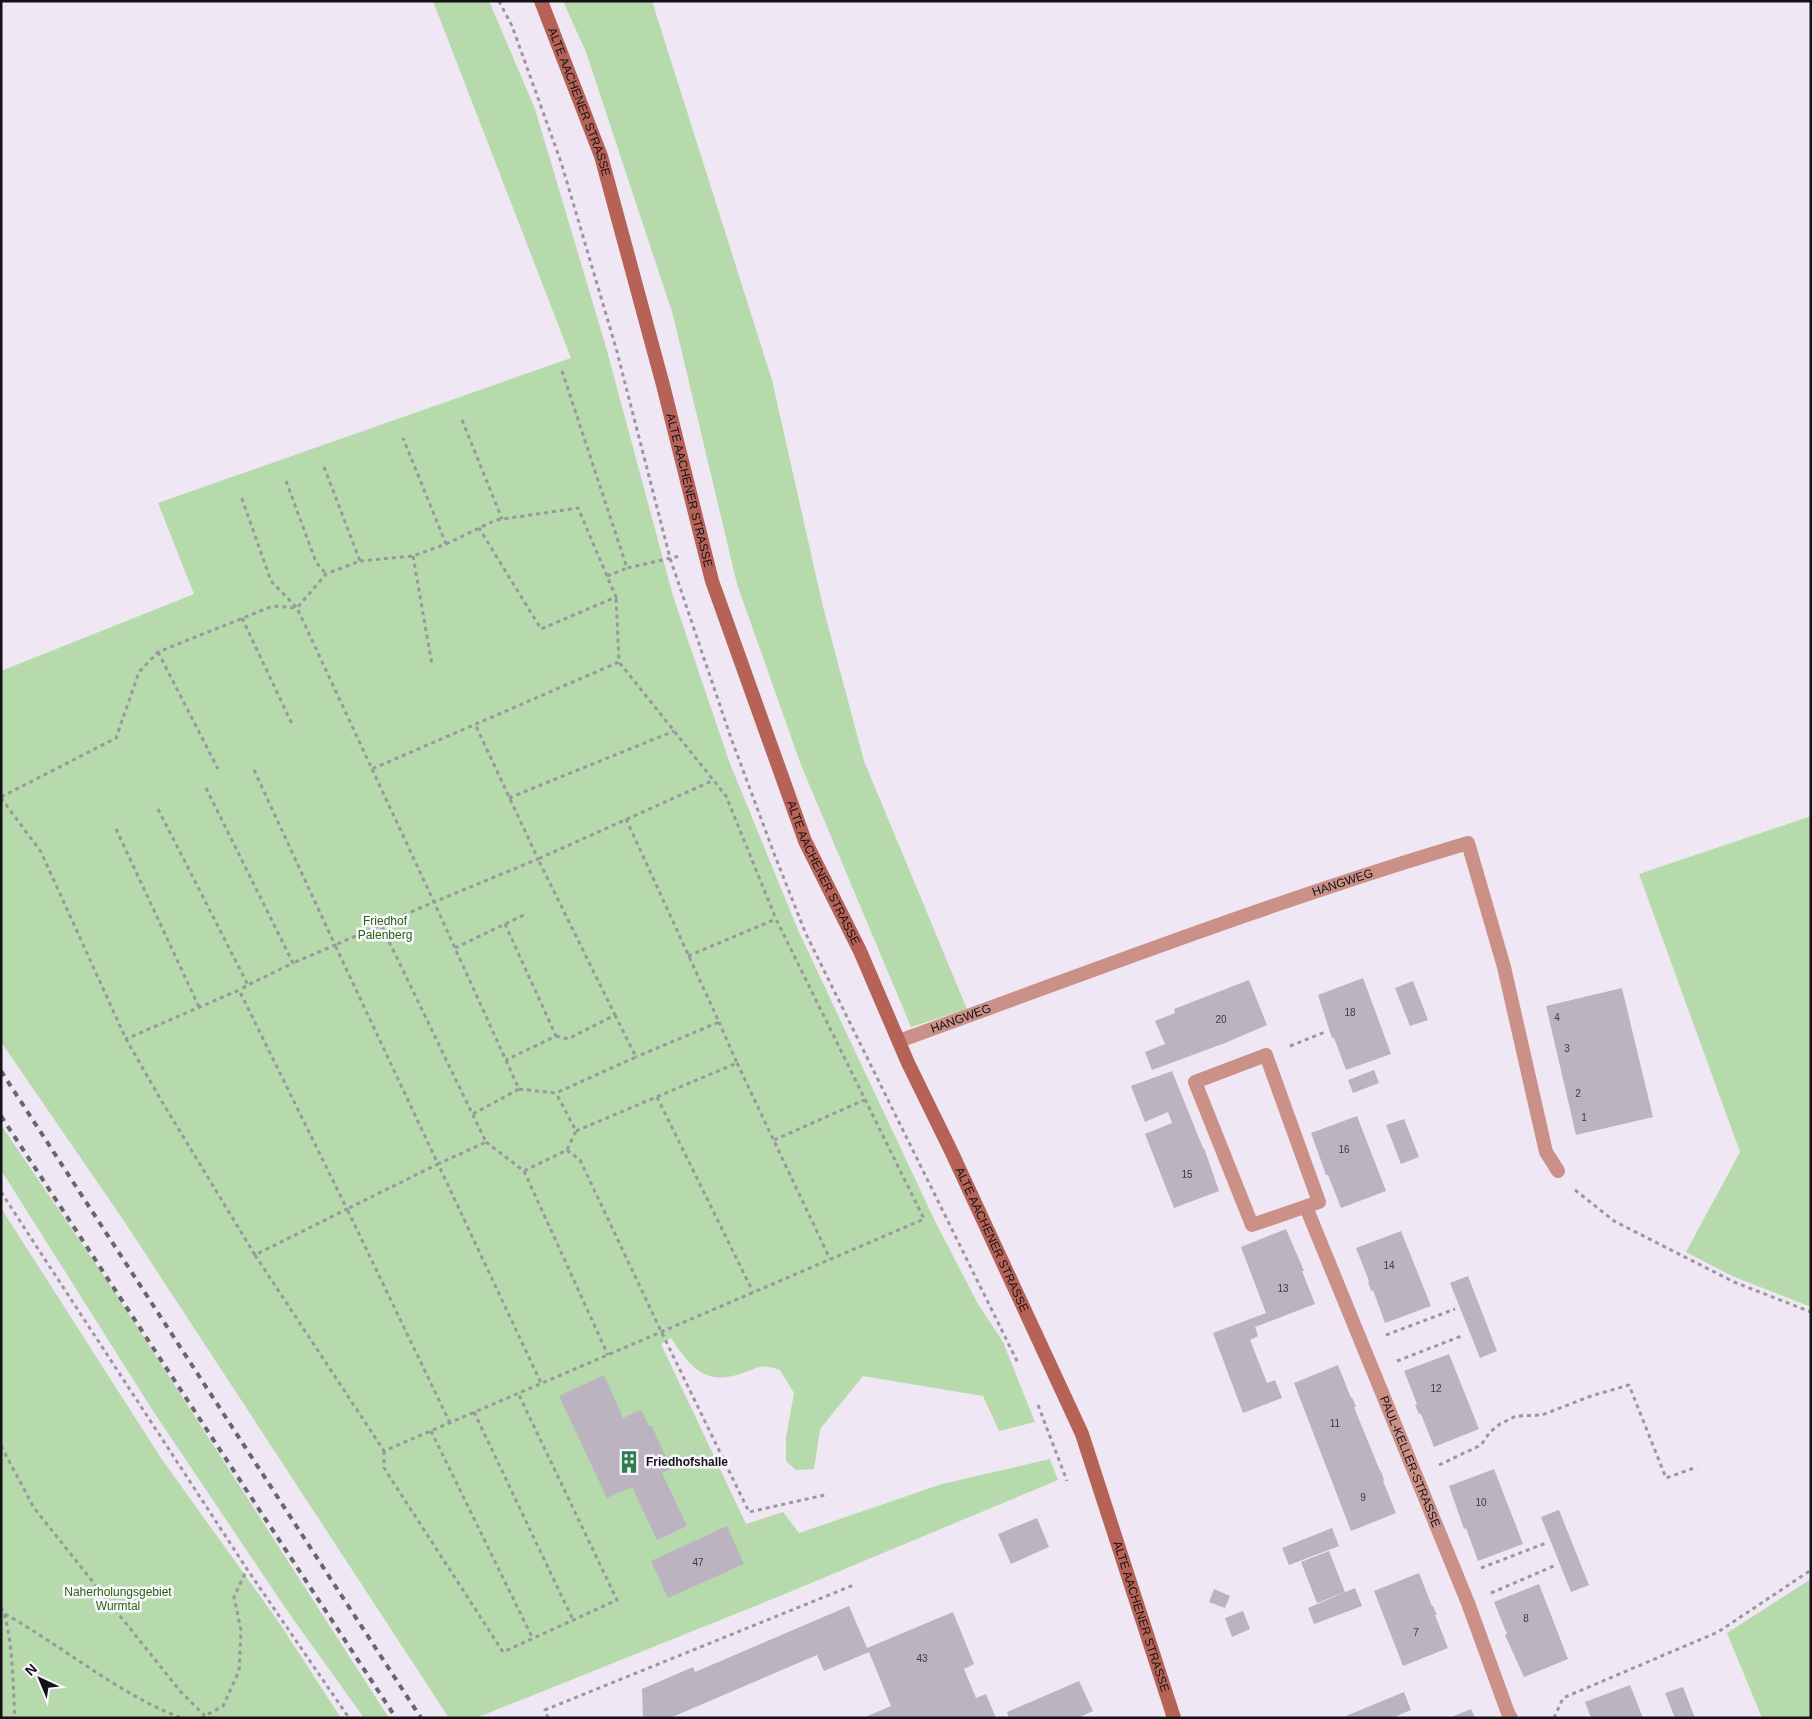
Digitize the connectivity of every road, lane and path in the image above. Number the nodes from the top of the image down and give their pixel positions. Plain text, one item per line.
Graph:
1 (541, 1) edge
2 (562, 371) dead end
3 (462, 420) dead end
4 (403, 438) dead end
5 (324, 467) dead end
6 (286, 481) dead end
7 (241, 496) dead end
8 (502, 519) junction
9 (479, 528) junction
10 (446, 544) junction
11 (705, 550) junction
12 (412, 556) junction
13 (360, 561) junction
14 (626, 568) junction
15 (326, 574) junction
16 (607, 576) junction
17 (616, 597) junction
18 (297, 608) junction
19 (242, 618) junction
20 (158, 652) junction
21 (619, 662) junction
22 (432, 665) dead end
23 (475, 724) junction
24 (293, 726) dead end
25 (674, 731) junction
26 (218, 769) dead end
27 (372, 769) junction
28 (254, 770) dead end
29 (714, 780) junction
30 (206, 788) dead end
31 (1, 797) edge
32 (509, 798) junction
33 (158, 809) dead end
34 (626, 819) junction
35 (116, 829) dead end
36 (538, 859) junction
37 (434, 902) junction
38 (526, 914) dead end
39 (776, 919) junction
40 (505, 924) junction
41 (381, 925) junction
42 (335, 945) junction
43 (455, 948) junction
44 (688, 956) junction
45 (293, 963) junction
46 (248, 985) junction
47 (239, 990) junction
48 (200, 1007) junction
49 (615, 1015) junction
50 (719, 1022) junction
51 (1325, 1032) dead end
52 (556, 1036) junction
53 (126, 1039) junction
54 (899, 1041) junction
55 (1266, 1055) junction
56 (636, 1057) junction
57 (506, 1060) junction
58 (737, 1063) junction
59 (520, 1089) junction
60 (556, 1093) junction
61 (657, 1097) junction
62 (864, 1100) junction
63 (472, 1114) junction
64 (576, 1132) junction
65 (774, 1140) junction
66 (486, 1142) junction
67 (567, 1150) junction
68 (438, 1164) junction
69 (524, 1171) junction
70 (1558, 1171) joint
71 (1, 1192) edge
72 (1306, 1207) junction
73 (347, 1209) junction
74 (255, 1255) junction
75 (830, 1259) junction
76 (753, 1292) junction
77 (1455, 1309) dead end
78 (1811, 1312) edge
79 (660, 1331) junction
80 (1464, 1334) dead end
81 (1362, 1344) junction
82 (608, 1355) junction
83 (1373, 1371) junction
84 (541, 1383) junction
85 (518, 1394) junction
86 (474, 1412) junction
87 (450, 1423) junction
88 (431, 1431) junction
89 (1, 1446) edge
90 (384, 1451) junction
91 (1697, 1467) dead end
92 (1416, 1476) junction
93 (825, 1495) dead end
94 (1546, 1543) dead end
95 (1556, 1565) dead end
96 (247, 1569) junction
97 (1811, 1570) edge
98 (1457, 1577) junction
99 (856, 1584) dead end
100 (1468, 1604) junction
101 (1, 1607) edge
102 (5, 1614) junction
103 (573, 1620) junction
104 (533, 1639) junction
105 (203, 1717) edge
106 (15, 1718) edge
107 (181, 1718) edge
108 (349, 1718) edge
109 (548, 1718) edge
110 (1174, 1718) edge
111 (1511, 1718) edge
112 (1554, 1718) edge

1 - 11 main road, ALTE AACHENER STRASSE
2 - 14 path
3 - 8 path
4 - 10 path
5 - 13 path
6 - 15 path
7 - 18 path
8 - 9 path
8 - 16 path
9 - 10 path
9 - 17 path
10 - 12 path
11 - 14 path
11 - 54 main road, ALTE AACHENER STRASSE
12 - 13 path
12 - 22 path
13 - 15 path
14 - 16 path
15 - 18 path
16 - 17 path
17 - 21 path
18 - 19 path
18 - 27 path
19 - 20 path
19 - 24 path
20 - 26 path
20 - 31 path
21 - 23 path
21 - 25 path
23 - 27 path
23 - 32 path
25 - 29 path
25 - 32 path
27 - 37 path
28 - 42 path
29 - 34 path
29 - 39 path
30 - 45 path
31 - 53 path
32 - 36 path
33 - 46 path
34 - 36 path
34 - 44 path
35 - 48 path
36 - 37 path
36 - 49 path
37 - 41 path
37 - 43 path
38 - 40 path
39 - 44 path
39 - 62 path
40 - 43 path
40 - 52 path
41 - 42 path
41 - 63 path
42 - 45 path
42 - 68 path
43 - 57 path
44 - 50 path
45 - 46 path
46 - 47 path
47 - 48 path
47 - 73 path
48 - 53 path
49 - 52 path
49 - 56 path
50 - 56 path
50 - 58 path
51 - 55 path
52 - 57 path
53 - 74 path
54 - 70 street, HANGWEG
54 - 110 main road, ALTE AACHENER STRASSE
55 - 72 street
55 - 72 street
56 - 60 path
57 - 59 path
58 - 61 path
58 - 65 path
59 - 60 path
59 - 63 path
60 - 64 path
61 - 64 path
61 - 76 path
62 - 65 path
62 - 75 path
63 - 66 path
64 - 67 path
65 - 75 path
66 - 68 path
66 - 69 path
67 - 69 path
67 - 79 path
68 - 73 path
68 - 84 path
69 - 82 path
70 - 78 path
71 - 96 path
72 - 81 street, PAUL-KELLER-STRASSE
73 - 74 path
73 - 87 path
74 - 90 path
75 - 76 path
76 - 79 path
77 - 81 path
79 - 82 path
79 - 93 path
80 - 83 path
81 - 83 street, PAUL-KELLER-STRASSE
82 - 84 path
83 - 92 street, PAUL-KELLER-STRASSE
84 - 85 path
85 - 86 path
85 - 103 path
86 - 87 path
86 - 103 path
87 - 88 path
88 - 90 path
88 - 104 path
89 - 105 path
90 - 104 path
91 - 92 path
92 - 98 street, PAUL-KELLER-STRASSE
94 - 98 path
95 - 100 path
96 - 105 path
96 - 108 path
97 - 112 path
98 - 100 street, PAUL-KELLER-STRASSE
99 - 109 path
100 - 111 street, PAUL-KELLER-STRASSE
101 - 102 path
102 - 106 path
102 - 107 path
103 - 104 path

